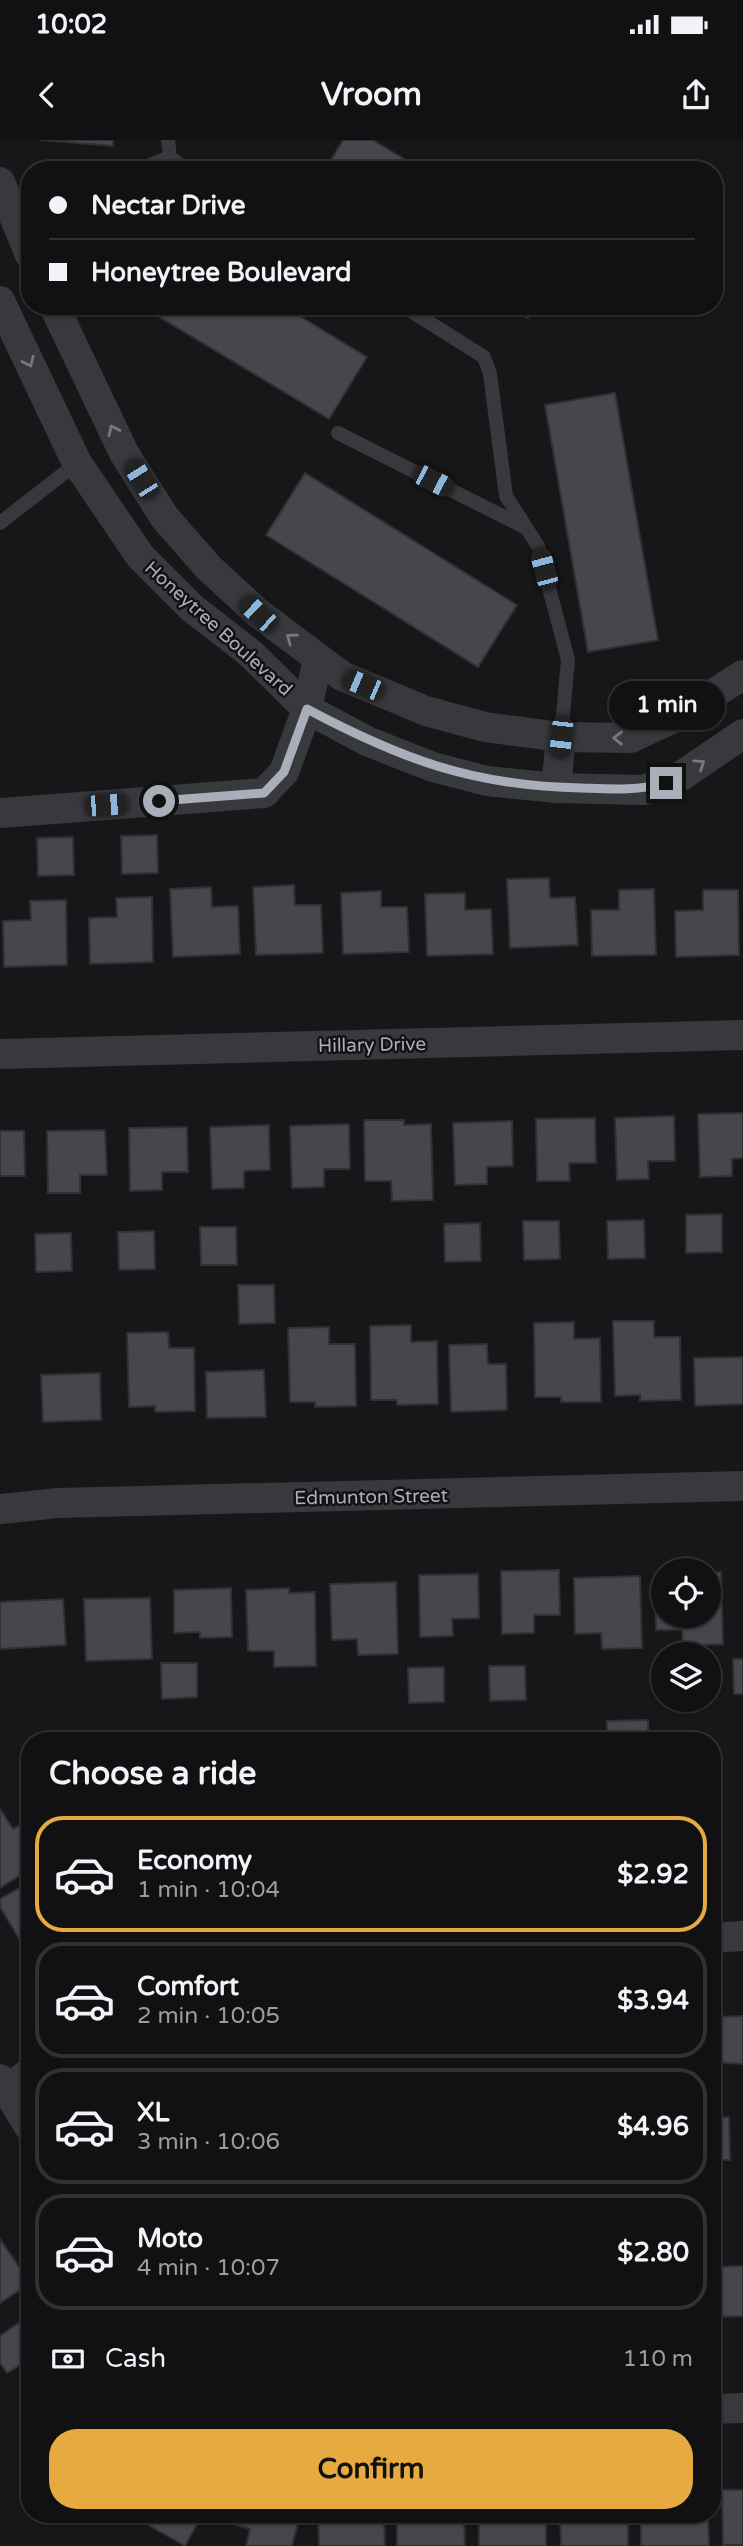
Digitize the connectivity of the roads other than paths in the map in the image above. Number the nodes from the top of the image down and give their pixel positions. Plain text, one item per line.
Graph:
1 (168, 140) edge
2 (170, 157) junction
3 (160, 161) edge
4 (175, 161) edge
5 (1, 189) edge
6 (21, 217) edge
7 (0, 301) edge
8 (58, 315) edge
9 (417, 315) edge
10 (338, 433) dead end
11 (78, 463) junction
12 (141, 479) junction
13 (102, 500) junction
14 (0, 523) edge
15 (527, 529) junction
16 (318, 659) junction
17 (743, 675) edge
18 (307, 709) junction
19 (743, 734) edge
20 (561, 737) junction
21 (556, 788) junction
22 (0, 813) edge
23 (743, 1035) edge
24 (0, 1054) edge
25 (743, 1486) edge
26 (0, 1509) edge
27 (743, 1936) edge
28 (721, 1937) edge
29 (12, 2081) edge
30 (21, 2104) edge
31 (743, 2408) edge
32 (721, 2409) edge

1 - 2 lane
2 - 3 lane
2 - 4 lane
5 - 6 street
7 -> 11 street, Honeytree Boulevard
12 -> 8 street, Honeytree Boulevard
9 - 15 lane
10 - 15 lane
11 - 13 street, Honeytree Boulevard
11 - 14 lane
12 - 13 street
16 -> 12 street, Honeytree Boulevard
13 - 18 street, Honeytree Boulevard
15 - 20 lane
16 - 18 street
16 - 20 street, Honeytree Boulevard
17 -> 20 street, Honeytree Boulevard
18 - 21 street, Honeytree Boulevard
18 - 22 street
21 -> 19 street, Honeytree Boulevard
20 - 21 street
23 - 24 street, Hillary Drive
25 - 26 street, Edmunton Street
27 - 28 street
29 - 30 street
31 - 32 street

